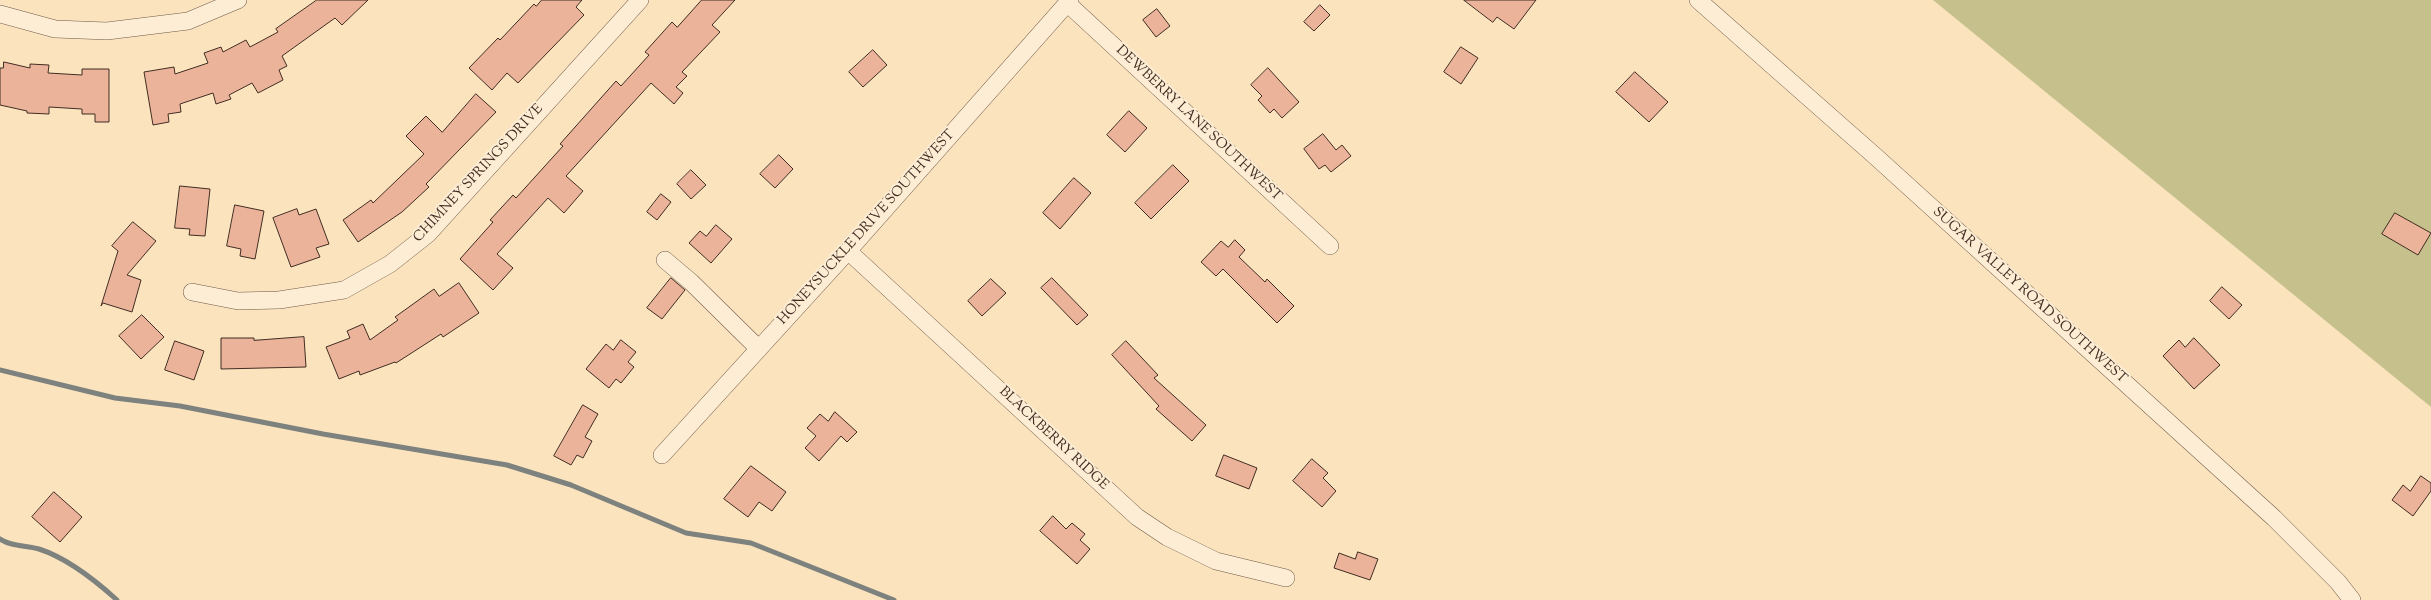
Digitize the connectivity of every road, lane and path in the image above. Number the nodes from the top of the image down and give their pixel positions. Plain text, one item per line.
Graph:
1 (238, 0) edge
2 (640, 0) edge
3 (1698, 0) edge
4 (1069, 1) edge
5 (0, 14) edge
6 (1330, 246) dead end
7 (848, 251) junction
8 (665, 260) dead end
9 (192, 292) dead end
10 (759, 349) junction
11 (662, 455) dead end
12 (1286, 578) dead end
13 (2352, 600) edge

1 - 5 street
2 - 9 street, CHIMNEY SPRINGS DRIVE
3 - 13 street, SUGAR VALLEY ROAD SOUTHWEST
4 - 6 street, DEWBERRY LANE SOUTHWEST
4 - 7 street, HONEYSUCKLE DRIVE SOUTHWEST
7 - 10 street, HONEYSUCKLE DRIVE SOUTHWEST
7 - 12 street, BLACKBERRY RIDGE
8 - 10 street
10 - 11 street, HONEYSUCKLE DRIVE SOUTHWEST

